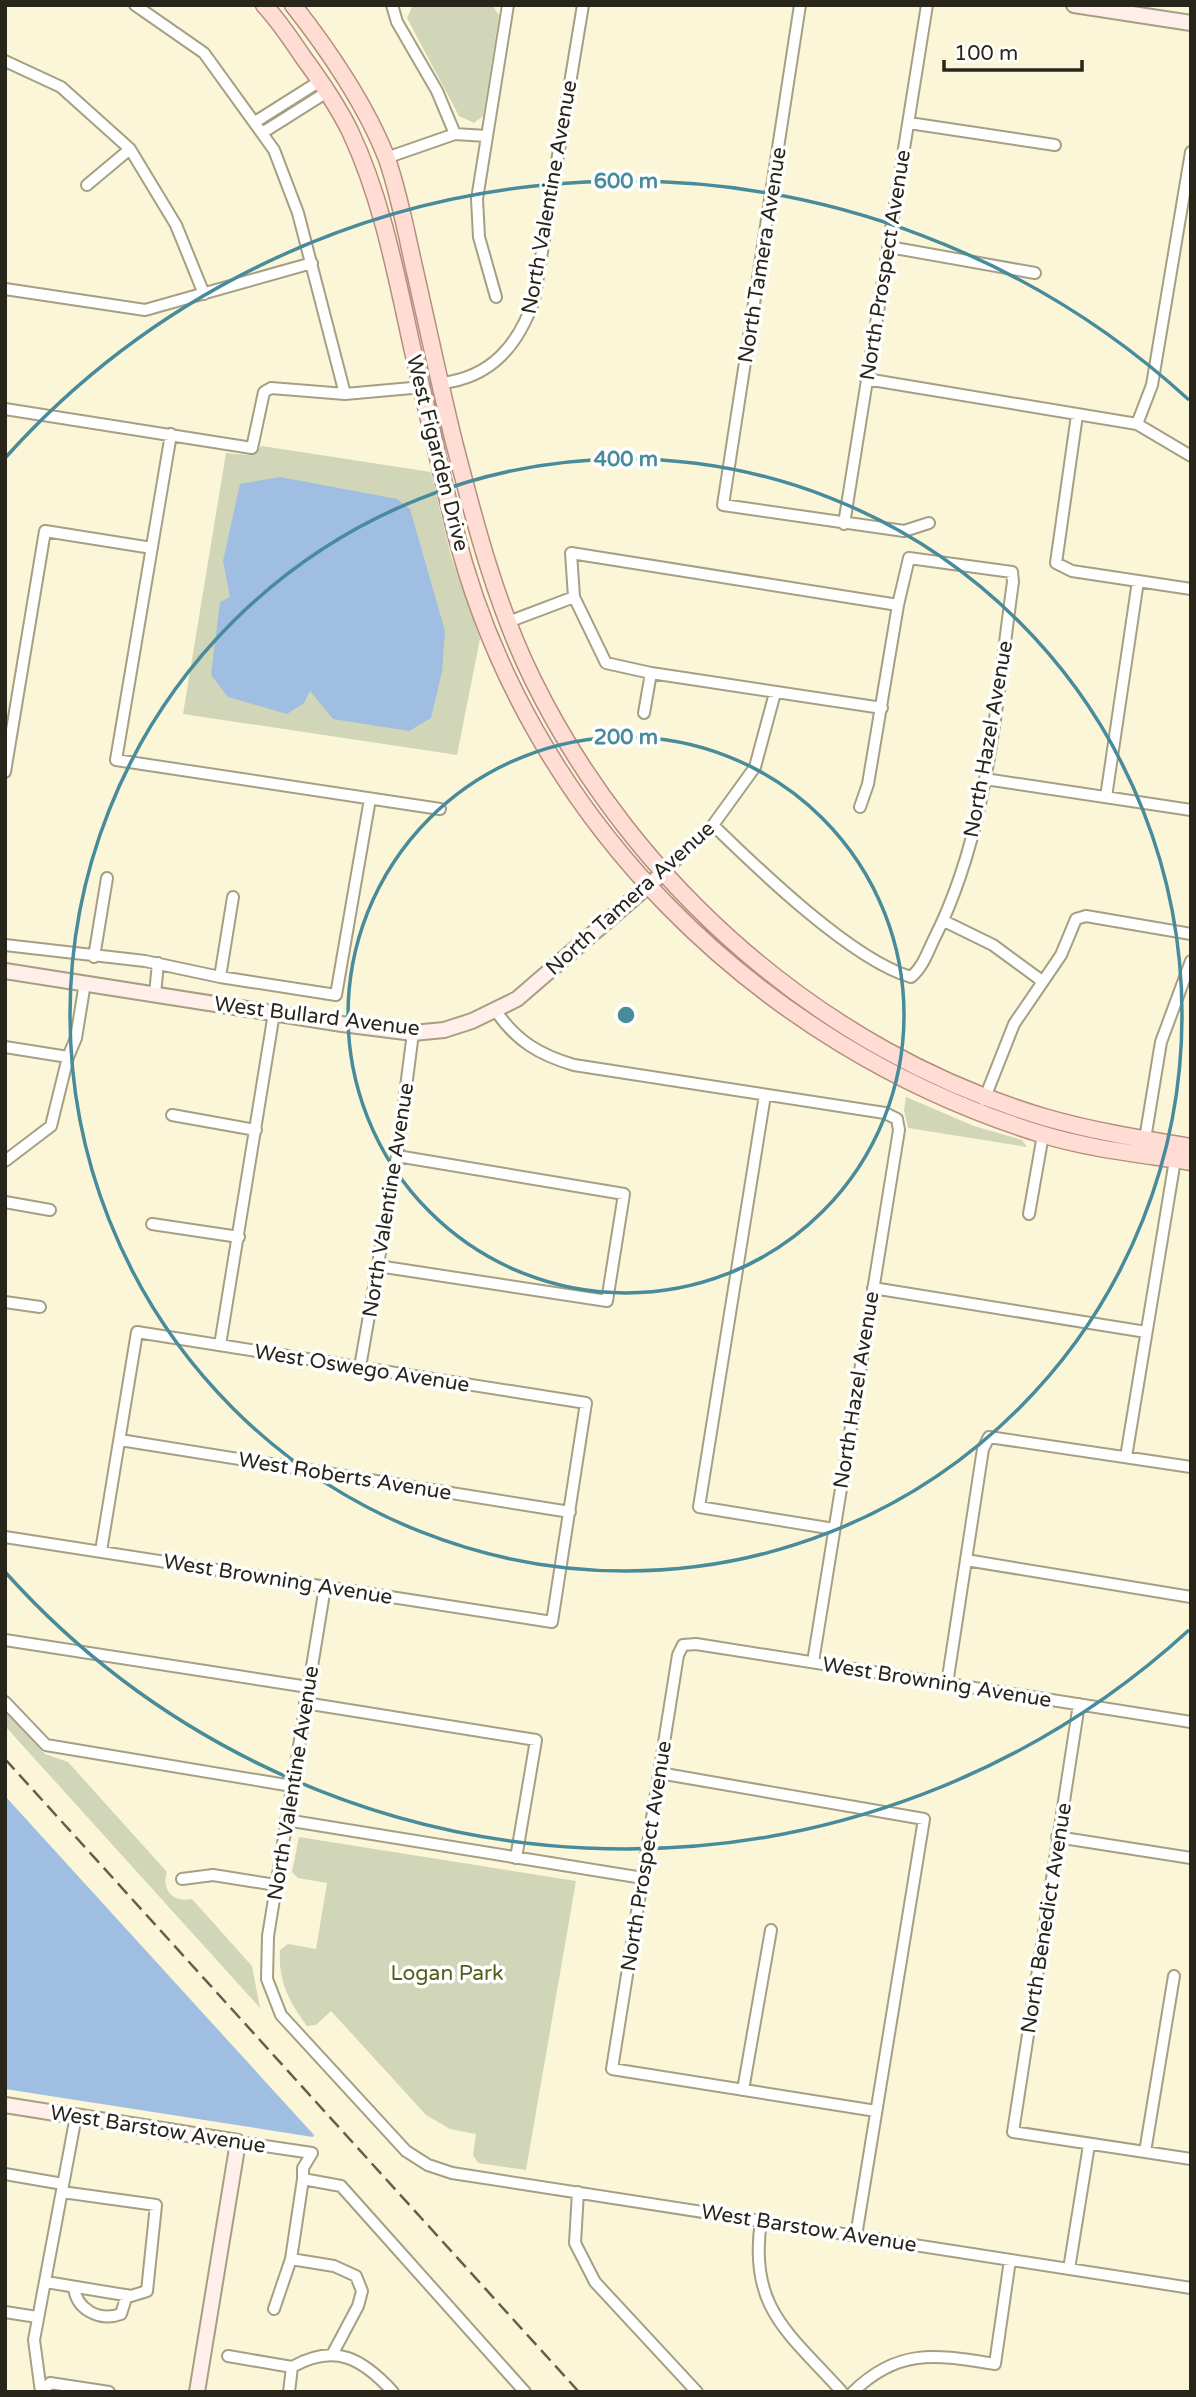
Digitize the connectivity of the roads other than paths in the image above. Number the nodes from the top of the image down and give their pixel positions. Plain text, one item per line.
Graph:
1 (135, 5) edge
2 (264, 5) edge
3 (293, 5) edge
4 (392, 5) edge
5 (508, 5) edge
6 (583, 5) edge
7 (800, 5) edge
8 (927, 5) edge
9 (1074, 5) edge
10 (1191, 23) edge
11 (5, 61) edge
12 (323, 87) junction
13 (360, 109) junction
14 (255, 122) junction
15 (909, 123) junction
16 (262, 133) junction
17 (455, 134) junction
18 (486, 136) junction
19 (1055, 145) dead end
20 (130, 149) junction
21 (1191, 152) edge
22 (386, 158) junction
23 (87, 185) dead end
24 (889, 247) junction
25 (312, 263) junction
26 (1035, 273) dead end
27 (5, 289) edge
28 (204, 294) junction
29 (496, 297) dead end
30 (414, 354) junction
31 (866, 379) junction
32 (442, 383) junction
33 (423, 387) junction
34 (345, 394) junction
35 (5, 409) edge
36 (1077, 415) junction
37 (449, 422) junction
38 (1137, 424) junction
39 (171, 434) junction
40 (1191, 456) edge
41 (929, 523) dead end
42 (844, 524) junction
43 (152, 548) junction
44 (1138, 581) junction
45 (1191, 589) edge
46 (574, 597) junction
47 (898, 605) junction
48 (509, 622) junction
49 (651, 673) junction
50 (775, 693) junction
51 (882, 708) junction
52 (644, 713) dead end
53 (7, 751) edge
54 (5, 772) edge
55 (985, 779) junction
56 (1106, 797) junction
57 (370, 799) junction
58 (860, 807) dead end
59 (440, 809) dead end
60 (1191, 810) edge
61 (713, 825) junction
62 (663, 873) junction
63 (107, 878) dead end
64 (647, 886) junction
65 (233, 897) dead end
66 (944, 921) junction
67 (1191, 934) edge
68 (5, 945) edge
69 (94, 957) junction
70 (1191, 961) edge
71 (158, 963) junction
72 (5, 971) edge
73 (220, 977) junction
74 (1042, 981) junction
75 (85, 983) junction
76 (155, 994) junction
77 (496, 1011) junction
78 (274, 1013) junction
79 (414, 1032) junction
80 (5, 1047) edge
81 (68, 1057) junction
82 (765, 1095) junction
83 (986, 1097) junction
84 (979, 1113) junction
85 (172, 1115) dead end
86 (1084, 1128) junction
87 (256, 1130) junction
88 (1043, 1135) junction
89 (1144, 1139) junction
90 (1191, 1147) edge
91 (397, 1156) junction
92 (5, 1161) edge
93 (1183, 1161) edge
94 (5, 1202) edge
95 (50, 1210) dead end
96 (1029, 1214) dead end
97 (152, 1224) dead end
98 (239, 1237) junction
99 (378, 1266) junction
100 (873, 1289) junction
101 (5, 1302) edge
102 (40, 1307) dead end
103 (1146, 1332) junction
104 (220, 1345) junction
105 (360, 1367) junction
106 (120, 1440) junction
107 (1126, 1457) junction
108 (1191, 1467) edge
109 (570, 1512) junction
110 (834, 1529) junction
111 (5, 1537) edge
112 (102, 1552) junction
113 (966, 1560) junction
114 (325, 1587) junction
115 (1191, 1597) edge
116 (5, 1640) edge
117 (683, 1645) joint
118 (813, 1662) junction
119 (947, 1684) junction
120 (308, 1687) junction
121 (5, 1702) edge
122 (305, 1703) junction
123 (1079, 1704) junction
124 (1191, 1722) edge
125 (659, 1773) junction
126 (292, 1786) junction
127 (286, 1820) junction
128 (1057, 1837) junction
129 (516, 1858) junction
130 (1191, 1858) edge
131 (643, 1878) junction
132 (182, 1879) dead end
133 (276, 1885) junction
134 (771, 1930) dead end
135 (1174, 1976) dead end
136 (743, 2090) junction
137 (5, 2105) edge
138 (876, 2111) junction
139 (76, 2116) junction
140 (238, 2142) junction
141 (1089, 2145) junction
142 (1145, 2152) junction
143 (1191, 2160) edge
144 (428, 2165) joint
145 (5, 2174) edge
146 (303, 2179) junction
147 (63, 2188) junction
148 (578, 2192) junction
149 (761, 2221) junction
150 (856, 2236) junction
151 (291, 2259) junction
152 (1010, 2260) junction
153 (1069, 2269) junction
154 (46, 2282) junction
155 (74, 2287) junction
156 (1191, 2288) edge
157 (127, 2295) junction
158 (274, 2309) dead end
159 (5, 2312) edge
160 (37, 2317) junction
161 (333, 2353) junction
162 (228, 2356) dead end
163 (292, 2367) junction
164 (42, 2391) edge
165 (109, 2392) edge
166 (197, 2392) edge
167 (289, 2392) edge
168 (393, 2392) edge
169 (525, 2392) edge
170 (697, 2392) edge
171 (842, 2392) edge
172 (853, 2392) edge

1 - 14 street
2 - 12 main road, West Figarden Drive
3 - 13 main road, West Figarden Drive
4 - 17 street
5 - 18 street
6 - 32 street, North Valentine Avenue
7 - 42 street, North Tamera Avenue
8 - 15 street, North Prospect Avenue
9 - 10 street
11 - 20 street
12 - 13 main road
12 - 14 street
12 - 16 street
12 - 30 main road, West Figarden Drive
13 - 22 main road, West Figarden Drive
14 - 16 street
15 - 19 street
15 - 24 street, North Prospect Avenue
16 - 25 street
17 - 18 street
17 - 22 street
18 - 29 street
20 - 23 street
20 - 28 street
21 - 38 street
22 - 32 main road, West Figarden Drive
24 - 26 street
24 - 31 street, North Prospect Avenue
25 - 28 street
25 - 34 street
27 - 28 street
30 - 32 main road
30 - 33 main road, West Figarden Drive
31 - 36 street
31 - 42 street, North Prospect Avenue
32 - 37 main road, West Figarden Drive
33 - 34 street
33 - 37 main road
33 - 64 main road, West Figarden Drive
34 - 39 street
35 - 39 street
36 - 38 street
36 - 44 street
37 - 48 main road, West Figarden Drive
38 - 40 street
39 - 43 street
41 - 42 street
43 - 53 street
43 - 57 street
44 - 45 street
44 - 56 street
46 - 47 street
46 - 48 street
46 - 49 street
47 - 51 street
47 - 55 street, North Hazel Avenue
48 - 62 main road, West Figarden Drive
49 - 50 street
49 - 52 street
50 - 51 street
50 - 61 street, North Tamera Avenue
51 - 58 street
53 - 54 street
55 - 56 street
55 - 66 street, North Hazel Avenue
56 - 60 street
57 - 59 street
57 - 73 street, West Bullard Avenue
61 - 62 street, North Tamera Avenue
61 - 66 street, North Hazel Avenue
62 - 64 street, North Tamera Avenue
62 - 83 main road, West Figarden Drive
63 - 69 street
64 - 77 street, North Tamera Avenue
64 - 84 main road, West Figarden Drive
65 - 73 street
66 - 74 street
67 - 74 street
68 - 69 street, West Bullard Avenue
69 - 71 street, West Bullard Avenue
70 - 89 street
71 - 73 street, West Bullard Avenue
71 - 76 street
72 - 75 street, West Bullard Avenue
74 - 83 street
75 - 76 street, West Bullard Avenue
75 - 81 street
76 - 78 street, West Bullard Avenue
77 - 79 street, West Bullard Avenue
77 - 82 street
78 - 79 street, West Bullard Avenue
78 - 87 street
79 - 91 street, North Valentine Avenue
80 - 81 street
81 - 92 street
82 - 100 street, North Hazel Avenue
82 - 110 street
83 - 84 street
83 - 86 main road
84 - 88 main road
85 - 87 street
86 - 88 main road
86 - 89 main road
87 - 98 street
88 - 93 main road
88 - 96 street
89 - 90 main road
91 - 99 street, North Valentine Avenue
91 - 99 street
93 - 103 street
94 - 95 street
97 - 98 street
98 - 104 street
99 - 105 street, North Valentine Avenue
100 - 103 street
100 - 110 street, North Hazel Avenue
101 - 102 street
103 - 107 street
104 - 105 street, West Oswego Avenue
104 - 106 street, West Oswego Avenue
105 - 109 street, West Oswego Avenue
106 - 109 street, West Roberts Avenue
106 - 112 street
107 - 108 street
107 - 113 street
109 - 114 street, West Browning Avenue
110 - 118 street, North Hazel Avenue
111 - 112 street, West Browning Avenue
112 - 114 street, West Browning Avenue
113 - 115 street
113 - 119 street
114 - 120 street, North Valentine Avenue
116 - 120 street
117 - 118 street, West Browning Avenue
117 - 125 street, North Prospect Avenue
118 - 119 street, West Browning Avenue
119 - 123 street, West Browning Avenue
120 - 122 street, North Valentine Avenue
121 - 126 street
122 - 126 street, North Valentine Avenue
122 - 129 street
123 - 124 street, West Browning Avenue
123 - 128 street, North Benedict Avenue
125 - 131 street, North Prospect Avenue
125 - 138 street
126 - 127 street, North Valentine Avenue
127 - 129 street
127 - 133 street, North Valentine Avenue
128 - 130 street
128 - 141 street, North Benedict Avenue
129 - 131 street
131 - 136 street, North Prospect Avenue
132 - 133 street
133 - 144 street, North Valentine Avenue
134 - 136 street
135 - 142 street
136 - 138 street
137 - 139 street, West Barstow Avenue
138 - 150 street
139 - 140 street, West Barstow Avenue
139 - 147 street
140 - 146 street, West Barstow Avenue
140 - 166 street
141 - 142 street
141 - 153 street
142 - 143 street
144 - 148 street, West Barstow Avenue
145 - 147 street
146 - 151 street
146 - 169 street
147 - 154 street
147 - 157 street
148 - 149 street, West Barstow Avenue
148 - 170 street
149 - 150 street, West Barstow Avenue
149 - 171 street
150 - 152 street, West Barstow Avenue
151 - 158 street
151 - 161 street
152 - 153 street, West Barstow Avenue
152 - 172 street
153 - 156 street, West Barstow Avenue
154 - 155 street
154 - 160 street
155 - 157 street
155 - 157 street
159 - 160 street
160 - 164 street
161 - 163 street
161 - 168 street
162 - 163 street
163 - 167 street
164 - 165 street

